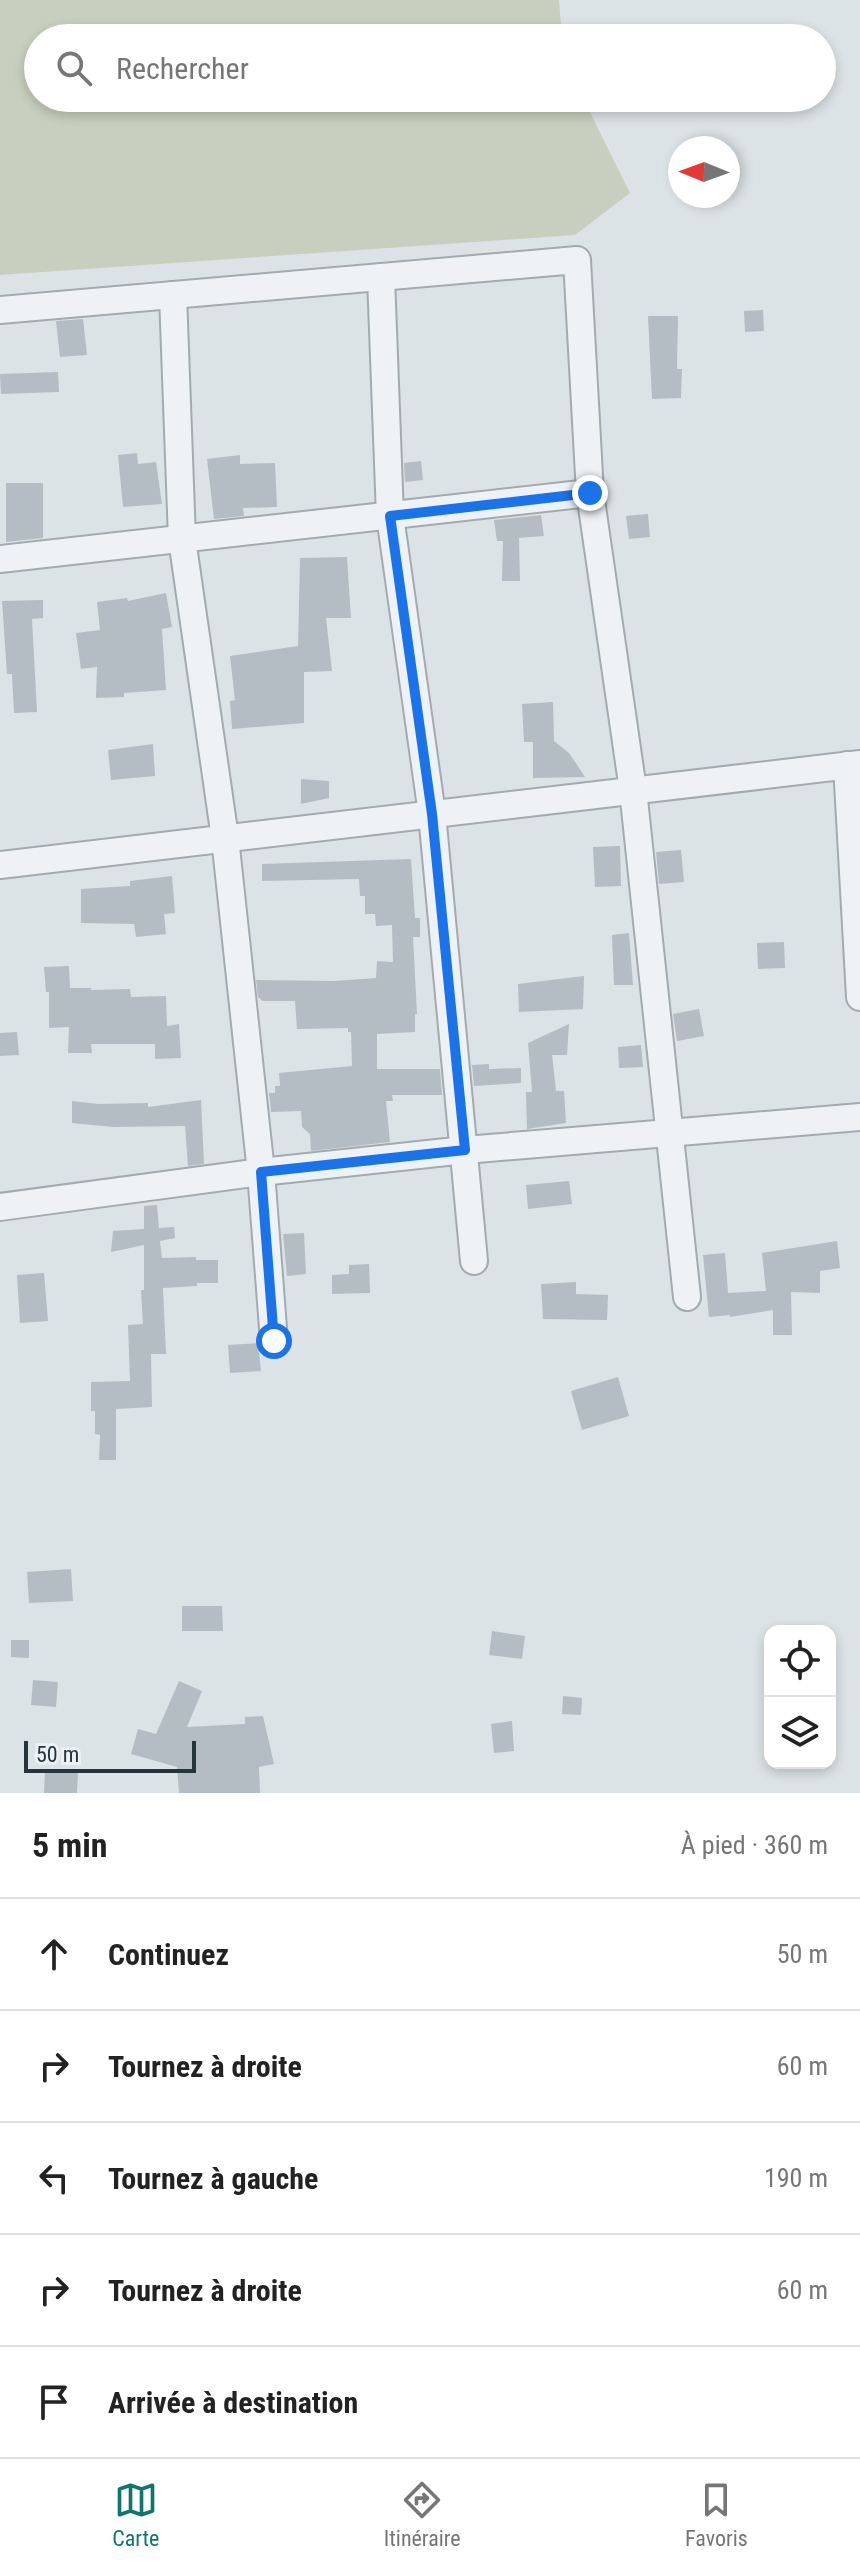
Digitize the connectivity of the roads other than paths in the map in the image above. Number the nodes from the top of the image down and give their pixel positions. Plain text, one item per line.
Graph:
1 (381, 277) junction
2 (173, 295) junction
3 (0, 310) edge
4 (590, 493) junction
5 (390, 516) junction
6 (182, 539) junction
7 (0, 559) edge
8 (854, 765) edge
9 (633, 790) junction
10 (432, 814) junction
11 (225, 838) junction
12 (0, 865) edge
13 (860, 997) edge
14 (860, 1117) edge
15 (669, 1131) junction
16 (465, 1150) junction
17 (261, 1172) junction
18 (0, 1207) edge
19 (474, 1261) dead end
20 (687, 1297) dead end
21 (274, 1341) dead end

1 - 2 street
1 - 4 street
1 - 5 street
2 - 3 street
2 - 6 street
4 - 5 street
4 - 9 street
5 - 6 street
5 - 10 street
6 - 7 street
6 - 11 street
8 - 9 street
8 - 13 street
9 - 10 street
9 - 15 street
10 - 11 street
10 - 16 street
11 - 12 street
11 - 17 street
14 - 15 street
15 - 16 street
15 - 20 street
16 - 17 street
16 - 19 street
17 - 18 street
17 - 21 street

